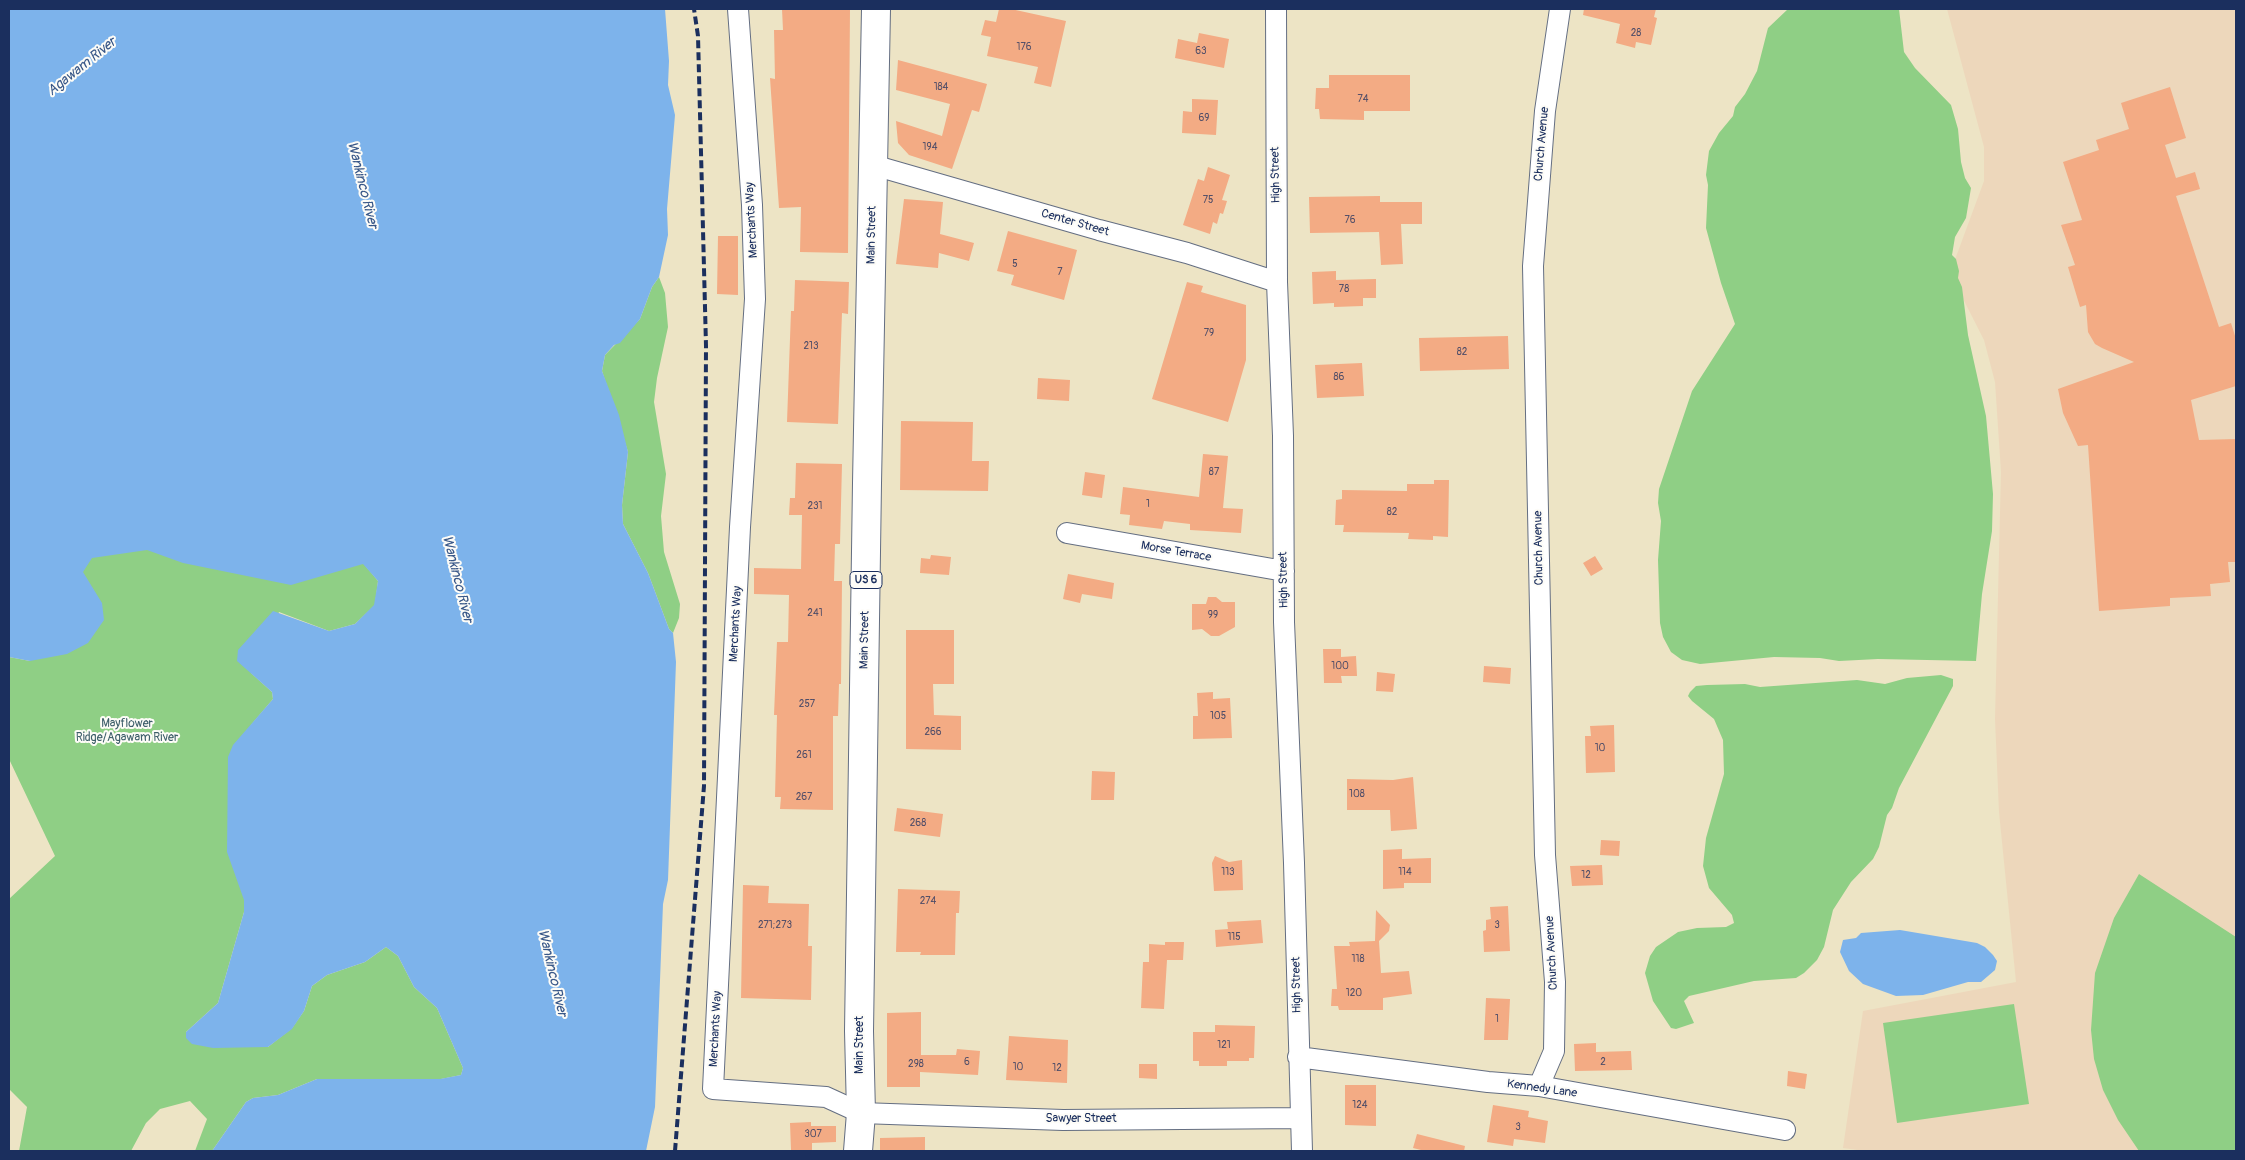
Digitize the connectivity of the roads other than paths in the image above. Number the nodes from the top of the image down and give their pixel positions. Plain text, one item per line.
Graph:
1 (738, 9) edge
2 (876, 9) edge
3 (1276, 9) edge
4 (1560, 9) edge
5 (873, 165) junction
6 (1277, 282) junction
7 (1067, 533) dead end
8 (1284, 571) junction
9 (1298, 1057) junction
10 (1540, 1086) junction
11 (860, 1113) junction
12 (1301, 1118) junction
13 (1785, 1130) dead end
14 (858, 1151) edge
15 (1302, 1151) edge

1 - 11 street, Merchants Way
2 - 5 main road, Main Street / US 6
3 - 6 street, High Street
4 - 10 street, Church Avenue
5 - 6 street, Center Street
5 - 11 main road, Main Street / US 6
6 - 8 street, High Street
7 - 8 street, Morse Terrace
8 - 9 street, High Street
9 - 10 street, Kennedy Lane
9 - 12 street, High Street
10 - 13 street, Kennedy Lane
11 - 12 street, Sawyer Street
11 - 14 main road, Main Street / US 6
12 - 15 street, High Street

